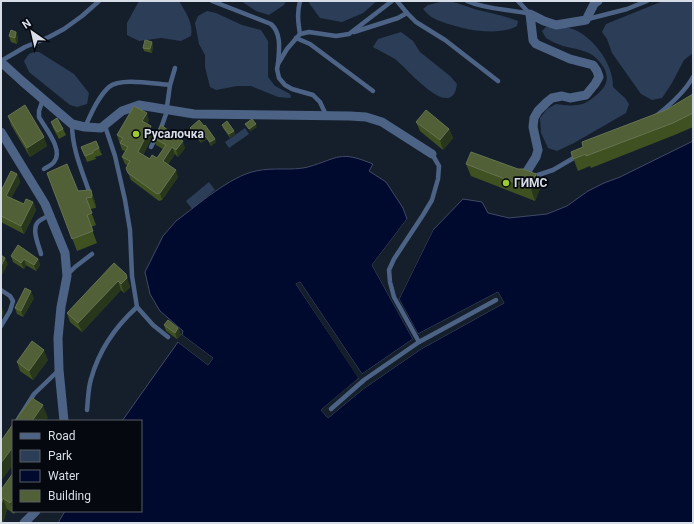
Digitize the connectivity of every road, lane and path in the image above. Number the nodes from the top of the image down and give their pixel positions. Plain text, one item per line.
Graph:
1 (99, 1) edge
2 (212, 1) edge
3 (300, 1) edge
4 (392, 1) edge
5 (397, 1) edge
6 (467, 1) edge
7 (518, 1) edge
8 (598, 1) edge
9 (647, 1) edge
10 (407, 14) junction
11 (530, 14) junction
12 (586, 20) junction
13 (300, 34) junction
14 (349, 34) junction
15 (296, 38) junction
16 (1, 62) edge
17 (278, 64) junction
18 (175, 68) dead end
19 (693, 77) edge
20 (498, 81) dead end
21 (691, 83) edge
22 (170, 85) junction
23 (373, 91) dead end
24 (42, 99) junction
25 (167, 110) junction
26 (326, 115) junction
27 (652, 119) edge
28 (72, 124) junction
29 (105, 126) junction
30 (85, 127) junction
31 (1, 132) edge
32 (151, 147) dead end
33 (582, 153) edge
34 (432, 154) joint
35 (44, 169) dead end
36 (512, 173) edge
37 (524, 176) junction
38 (90, 194) edge
39 (50, 215) junction
40 (41, 254) dead end
41 (92, 254) dead end
42 (67, 276) junction
43 (1, 290) edge
44 (496, 300) dead end
45 (137, 307) junction
46 (1, 326) edge
47 (168, 337) dead end
48 (419, 342) junction
49 (59, 370) junction
50 (331, 409) dead end
51 (87, 410) dead end
52 (64, 417) edge
53 (18, 420) edge
54 (35, 512) edge
55 (24, 523) edge

1 - 16 lane
2 - 17 lane
3 - 13 lane
4 - 14 lane
5 - 10 lane
6 - 11 lane
7 - 11 lane
8 - 12 street
9 - 12 lane
10 - 14 lane
10 - 20 lane
11 - 12 street
11 - 37 street
13 - 14 lane
13 - 15 lane
15 - 17 lane
15 - 23 lane
16 - 24 street
17 - 26 lane
18 - 22 lane
19 - 21 lane
21 - 27 lane
22 - 25 lane
22 - 30 lane
24 - 28 street
24 - 35 lane
25 - 26 street
25 - 29 street
25 - 32 lane
26 - 34 street
28 - 30 street
28 - 38 lane
29 - 30 street
29 - 45 lane
31 - 39 street
33 - 37 lane
34 - 48 lane
36 - 37 street
39 - 40 lane
39 - 42 street
41 - 42 lane
42 - 49 street
43 - 46 lane
44 - 48 lane
45 - 47 lane
45 - 51 lane
48 - 50 lane
49 - 52 street
49 - 53 lane
54 - 55 street

